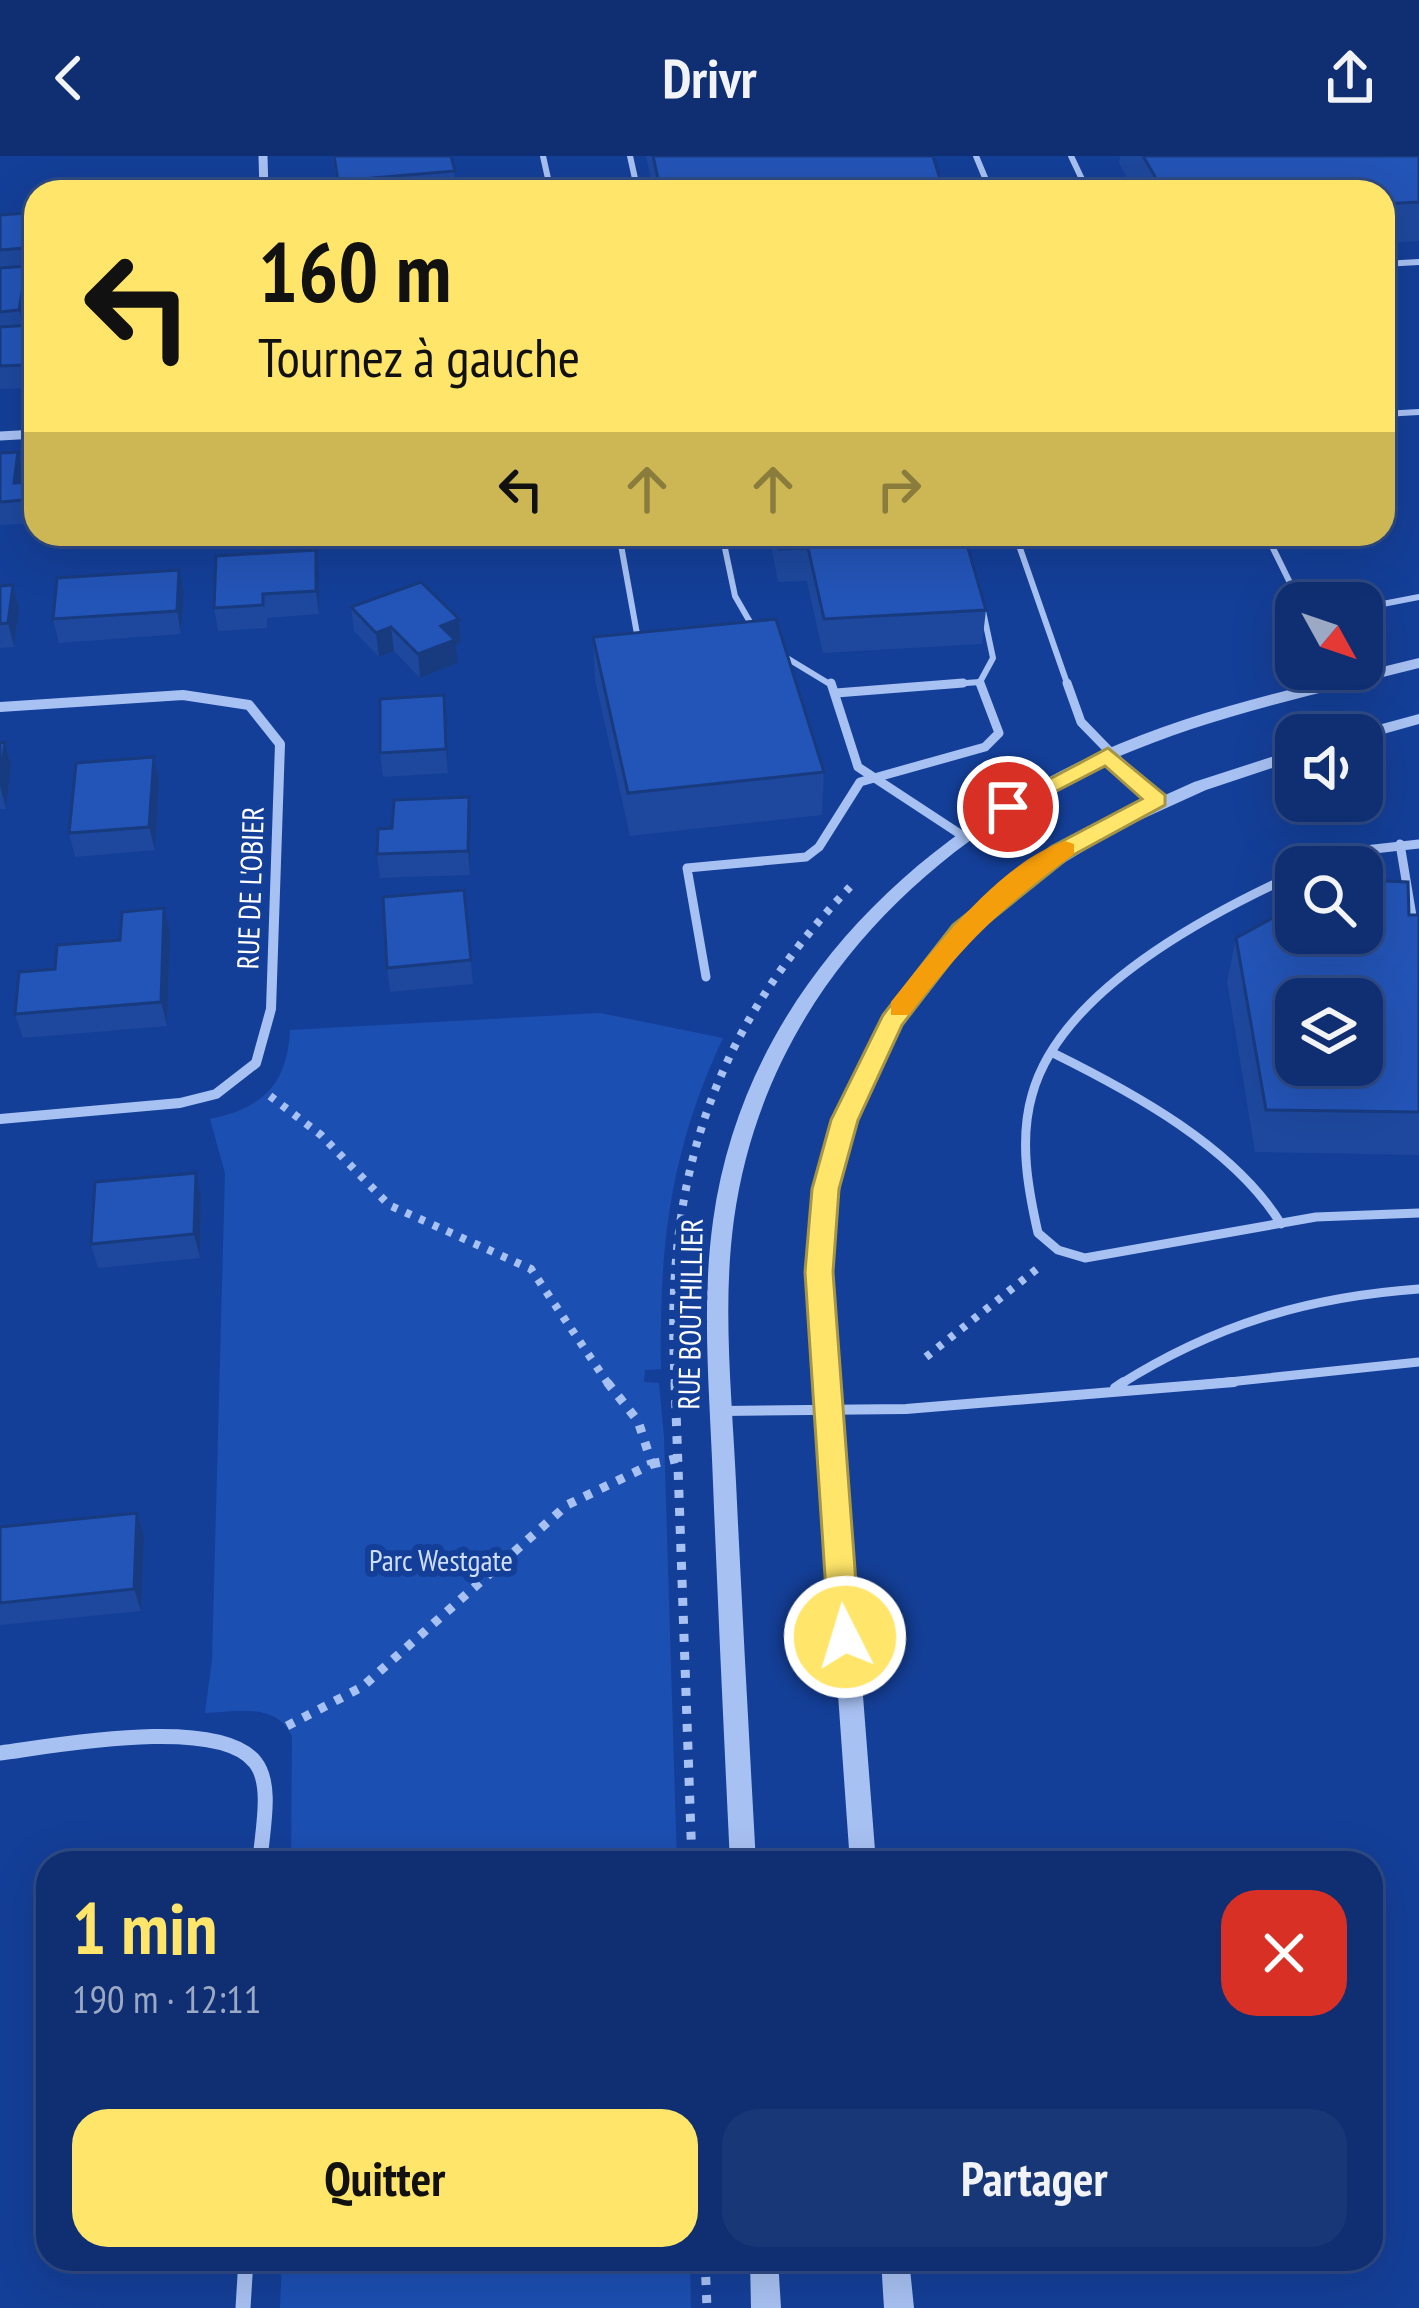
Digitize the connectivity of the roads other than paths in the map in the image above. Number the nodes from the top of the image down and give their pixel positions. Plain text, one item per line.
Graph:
1 (621, 546) edge
2 (724, 546) edge
3 (1019, 546) edge
4 (1272, 546) edge
5 (1290, 582) edge
6 (977, 590) edge
7 (1419, 597) edge
8 (1383, 604) edge
9 (641, 655) edge
10 (1419, 663) edge
11 (980, 682) junction
12 (836, 693) junction
13 (0, 707) edge
14 (1419, 718) edge
15 (1383, 729) edge
16 (1108, 755) junction
17 (1275, 761) edge
18 (870, 776) junction
19 (1157, 800) junction
20 (963, 836) junction
21 (1400, 844) junction
22 (1419, 844) edge
23 (1383, 846) edge
24 (1275, 883) edge
25 (1416, 940) edge
26 (706, 977) dead end
27 (1053, 1053) junction
28 (0, 1119) edge
29 (1419, 1213) edge
30 (1281, 1224) junction
31 (1419, 1288) edge
32 (1419, 1362) edge
33 (1114, 1388) junction
34 (826, 1411) junction
35 (722, 1412) junction
36 (0, 1753) edge
37 (260, 1851) edge
38 (742, 1851) edge
39 (862, 1851) edge
40 (245, 2271) edge
41 (764, 2271) edge
42 (896, 2271) edge
43 (243, 2308) edge
44 (766, 2308) edge
45 (899, 2308) edge

1 - 9 lane
2 - 12 lane
3 - 16 lane
4 - 5 lane
6 - 11 lane
7 - 8 lane
10 - 16 street, RUE BOUTHILLIER
11 - 12 lane
11 - 18 lane
12 - 18 lane
13 - 28 street, RUE DE L'OBIER
14 - 15 street
16 - 19 lane
16 - 20 street, RUE BOUTHILLIER
17 - 19 street
18 - 20 lane
18 - 26 lane
19 - 34 street
20 - 35 street, RUE BOUTHILLIER
21 - 22 lane
21 - 23 lane
21 - 25 lane
24 - 27 lane
27 - 30 lane
27 - 30 lane
29 - 30 lane
31 - 33 lane
32 - 33 lane
33 - 34 lane
34 - 35 lane
34 - 39 street
35 - 38 street, RUE BOUTHILLIER
36 - 37 street
40 - 43 street
41 - 44 street
42 - 45 street

